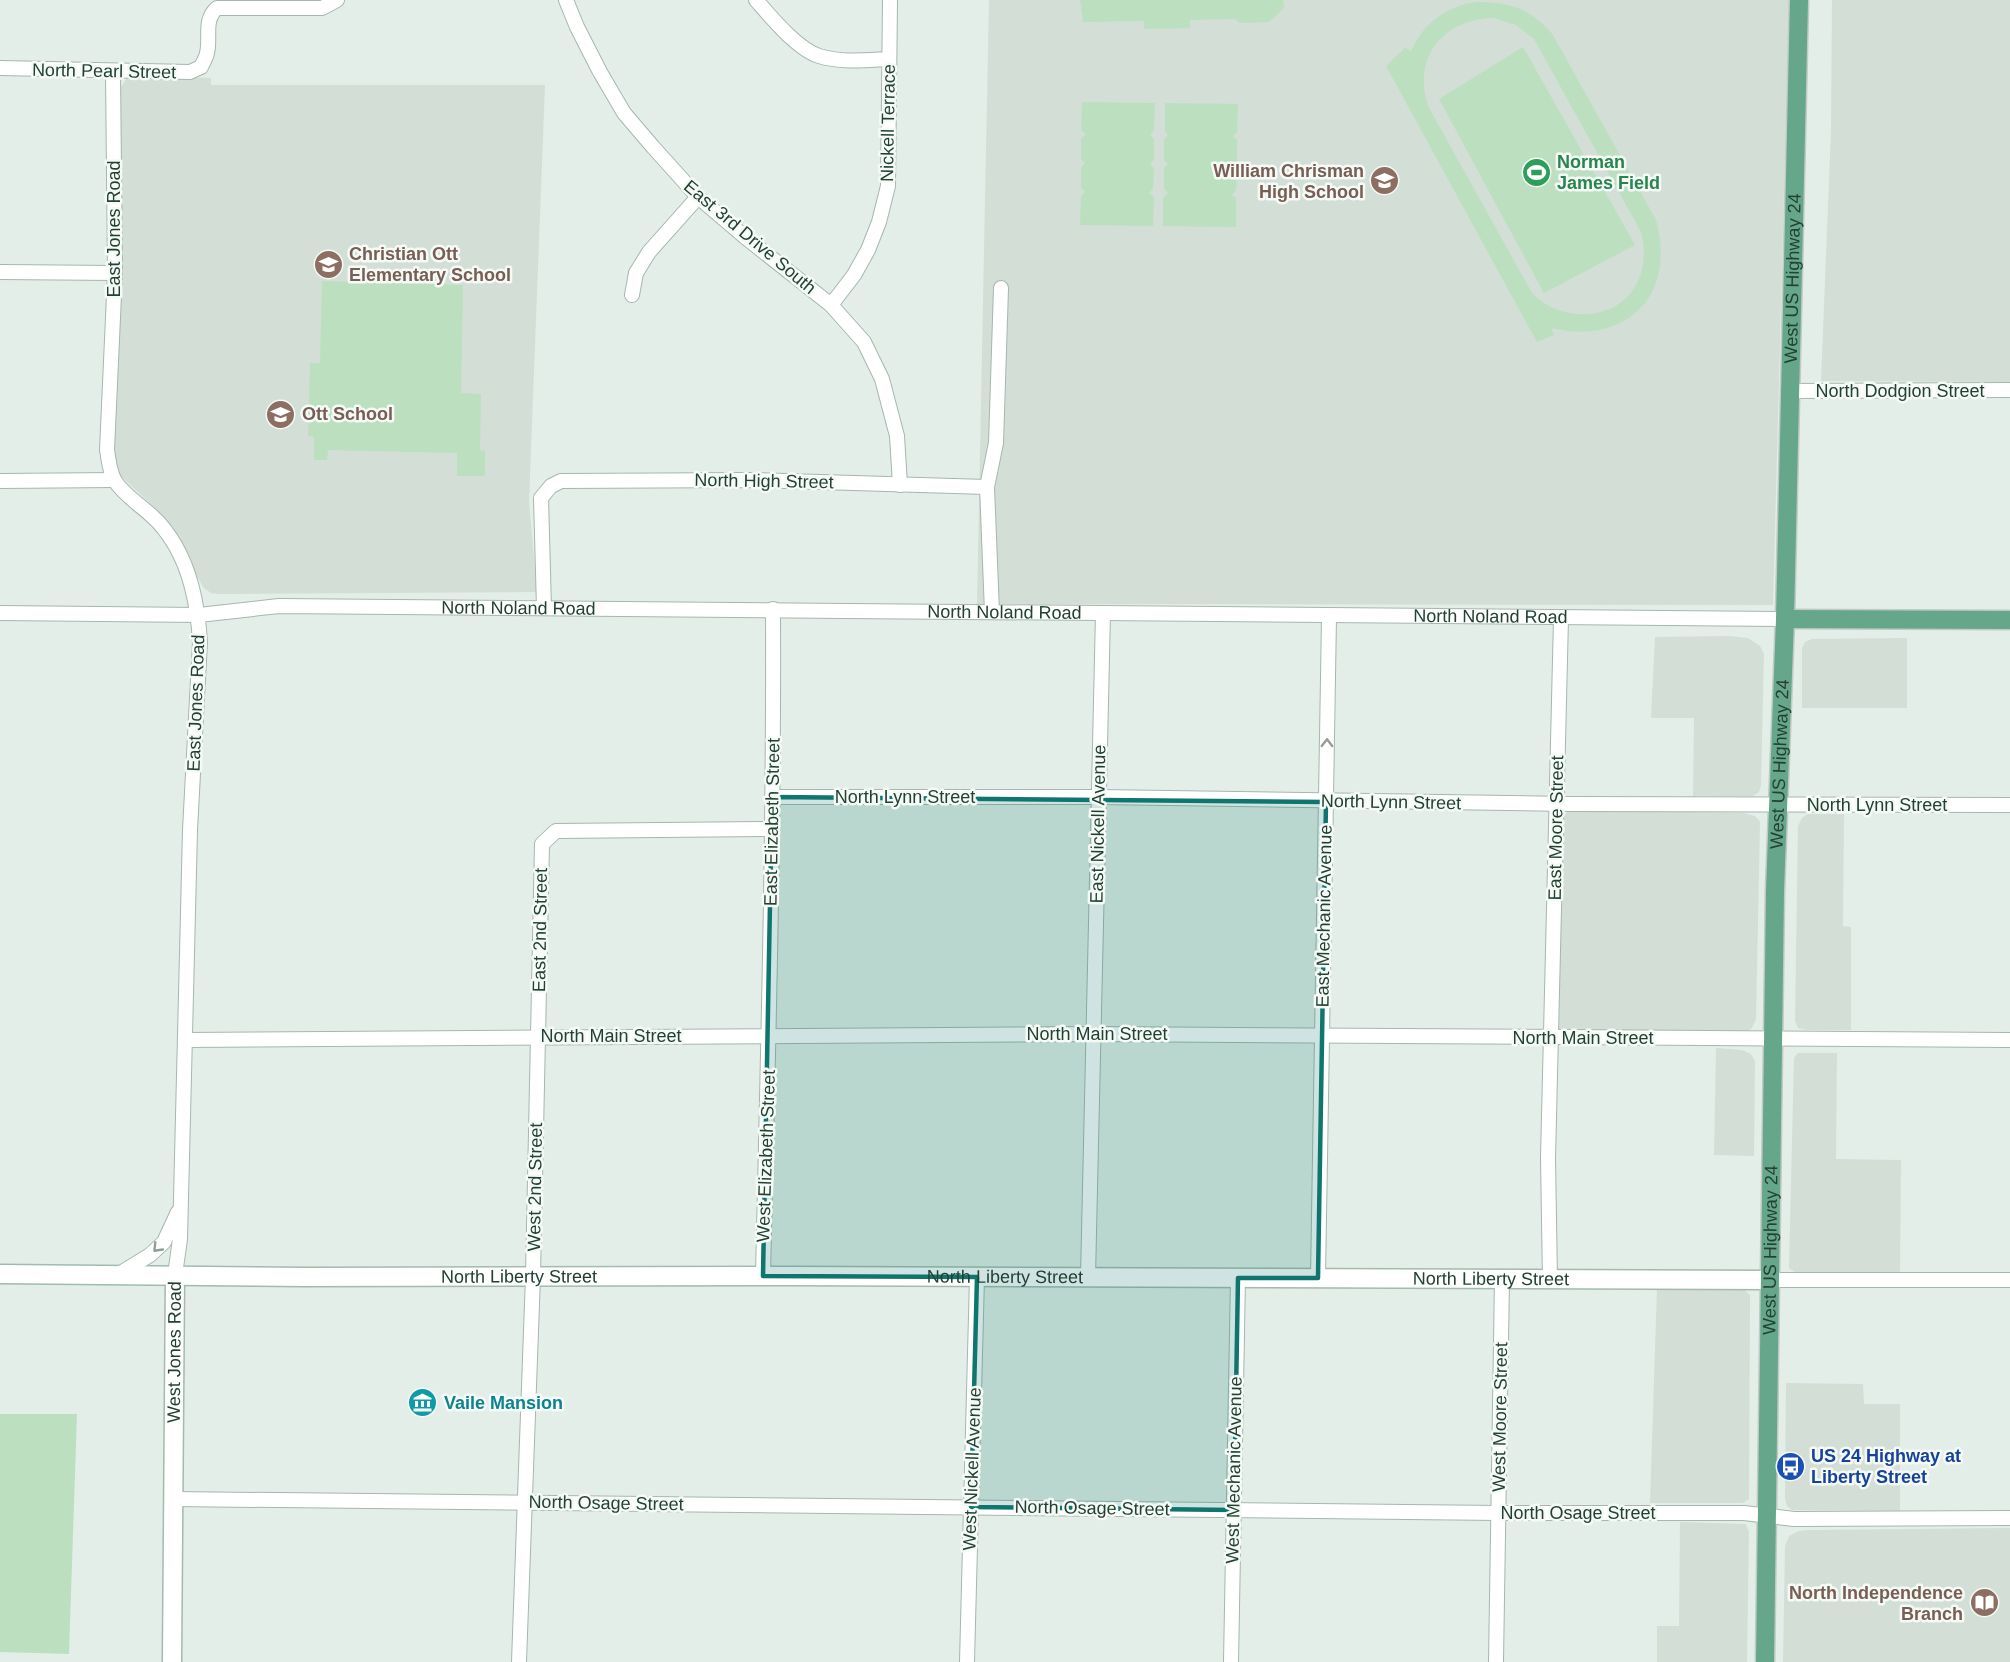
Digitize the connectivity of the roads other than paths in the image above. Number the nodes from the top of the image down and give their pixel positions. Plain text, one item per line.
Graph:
1 (337, 0) edge
2 (566, 0) edge
3 (756, 0) edge
4 (890, 0) edge
5 (1799, 6) edge
6 (890, 59) junction
7 (0, 68) edge
8 (113, 72) junction
9 (698, 196) junction
10 (0, 272) edge
11 (115, 273) junction
12 (1001, 288) dead end
13 (632, 295) dead end
14 (831, 304) junction
15 (2010, 390) edge
16 (1790, 391) junction
17 (114, 480) junction
18 (0, 481) edge
19 (900, 485) junction
20 (987, 487) junction
21 (544, 608) junction
22 (773, 609) junction
23 (992, 612) junction
24 (0, 613) edge
25 (1103, 613) junction
26 (199, 615) junction
27 (1329, 617) junction
28 (1561, 618) junction
29 (1785, 619) junction
30 (2010, 620) edge
31 (772, 797) junction
32 (1099, 797) junction
33 (1326, 802) junction
34 (1557, 804) junction
35 (1777, 805) junction
36 (2010, 805) edge
37 (771, 829) junction
38 (1094, 1034) junction
39 (769, 1035) junction
40 (538, 1036) junction
41 (1322, 1036) junction
42 (1552, 1038) junction
43 (185, 1040) junction
44 (1773, 1040) junction
45 (2010, 1041) edge
46 (180, 1207) junction
47 (0, 1274) edge
48 (119, 1274) junction
49 (176, 1275) junction
50 (533, 1276) junction
51 (763, 1276) junction
52 (977, 1277) junction
53 (1088, 1277) junction
54 (1238, 1278) junction
55 (1318, 1278) junction
56 (1502, 1279) junction
57 (1550, 1280) junction
58 (1770, 1280) junction
59 (2010, 1280) edge
60 (173, 1499) junction
61 (525, 1502) junction
62 (971, 1507) junction
63 (1234, 1510) junction
64 (1499, 1513) junction
65 (1767, 1516) junction
66 (2010, 1518) edge
67 (172, 1662) edge
68 (519, 1662) edge
69 (967, 1662) edge
70 (1231, 1662) edge
71 (1496, 1662) edge
72 (1765, 1662) edge

1 - 8 street, North Pearl Street
2 - 9 street, East 3rd Drive South
3 - 6 street
4 - 6 street, Nickell Terrace
5 - 16 main road, West US Highway 24
6 - 14 street, Nickell Terrace
7 - 8 street, North Pearl Street
8 - 11 street, East Jones Road
9 - 13 street
9 - 14 street, East 3rd Drive South
10 - 11 street
11 - 17 street, East Jones Road
12 - 20 street
14 - 19 street, East 3rd Drive South
15 - 16 street, North Dodgion Street
16 - 29 main road, West US Highway 24
17 - 18 street
17 - 26 street, East Jones Road
19 - 20 street, North High Street
19 - 21 street, North High Street
20 - 23 street
21 - 22 street, North Noland Road
21 - 26 street, North Noland Road
22 - 23 street, North Noland Road
22 - 31 street, East Elizabeth Street
23 - 25 street, North Noland Road
24 - 26 street, North Noland Road
25 - 27 street, North Noland Road
25 - 32 street, East Nickell Avenue
26 - 43 street, East Jones Road
27 - 28 street, North Noland Road
33 -> 27 street, East Mechanic Avenue
28 - 29 street, North Noland Road
28 - 34 street, East Moore Street
29 - 30 main road, North Noland Road
29 - 35 main road, West US Highway 24
31 - 32 street, North Lynn Street
31 - 37 street, East Elizabeth Street
32 - 33 street, North Lynn Street
32 - 38 street, East Nickell Avenue
33 - 34 street, North Lynn Street
33 - 41 street, East Mechanic Avenue
34 - 35 street, North Lynn Street
34 - 42 street, East Moore Street
35 - 36 street, North Lynn Street
35 - 44 main road, West US Highway 24
37 - 39 street, East Elizabeth Street
37 - 40 street, East 2nd Street
38 - 39 street, North Main Street
38 - 41 street, North Main Street
38 - 53 street
39 - 40 street, North Main Street
39 - 51 street, West Elizabeth Street
40 - 43 street, North Main Street
40 - 50 street, West 2nd Street
41 - 42 street, North Main Street
41 - 55 street
42 - 44 street, North Main Street
42 - 57 street
43 - 46 street, West Jones Road
44 - 45 street, North Main Street
44 - 58 main road, West US Highway 24
46 -> 48 street
46 - 49 street, West Jones Road
47 - 48 main road, North Liberty Street
48 - 49 main road, North Liberty Street
49 - 50 main road, North Liberty Street
49 - 60 main road, West Jones Road
50 - 51 main road, North Liberty Street
50 - 61 street, West 2nd Street
51 - 52 main road, North Liberty Street
52 - 53 main road, North Liberty Street
52 - 62 street, West Nickell Avenue
53 - 54 main road, North Liberty Street
54 - 55 main road, North Liberty Street
54 - 63 street, West Mechanic Avenue
55 - 56 main road, North Liberty Street
56 - 57 main road, North Liberty Street
56 - 64 street, West Moore Street
57 - 58 main road, North Liberty Street
58 - 59 street, North Liberty Street
58 - 65 main road, West US Highway 24
60 - 61 street, North Osage Street
60 - 67 main road, West Jones Road
61 - 62 street, North Osage Street
61 - 68 street, West 2nd Street
62 - 63 street, North Osage Street
62 - 69 street, West Nickell Avenue
63 - 64 street, North Osage Street
63 - 70 street, West Mechanic Avenue
64 - 65 street, North Osage Street
64 - 71 street, West Moore Street
65 - 66 street, North Osage Street
65 - 72 main road, West US Highway 24

